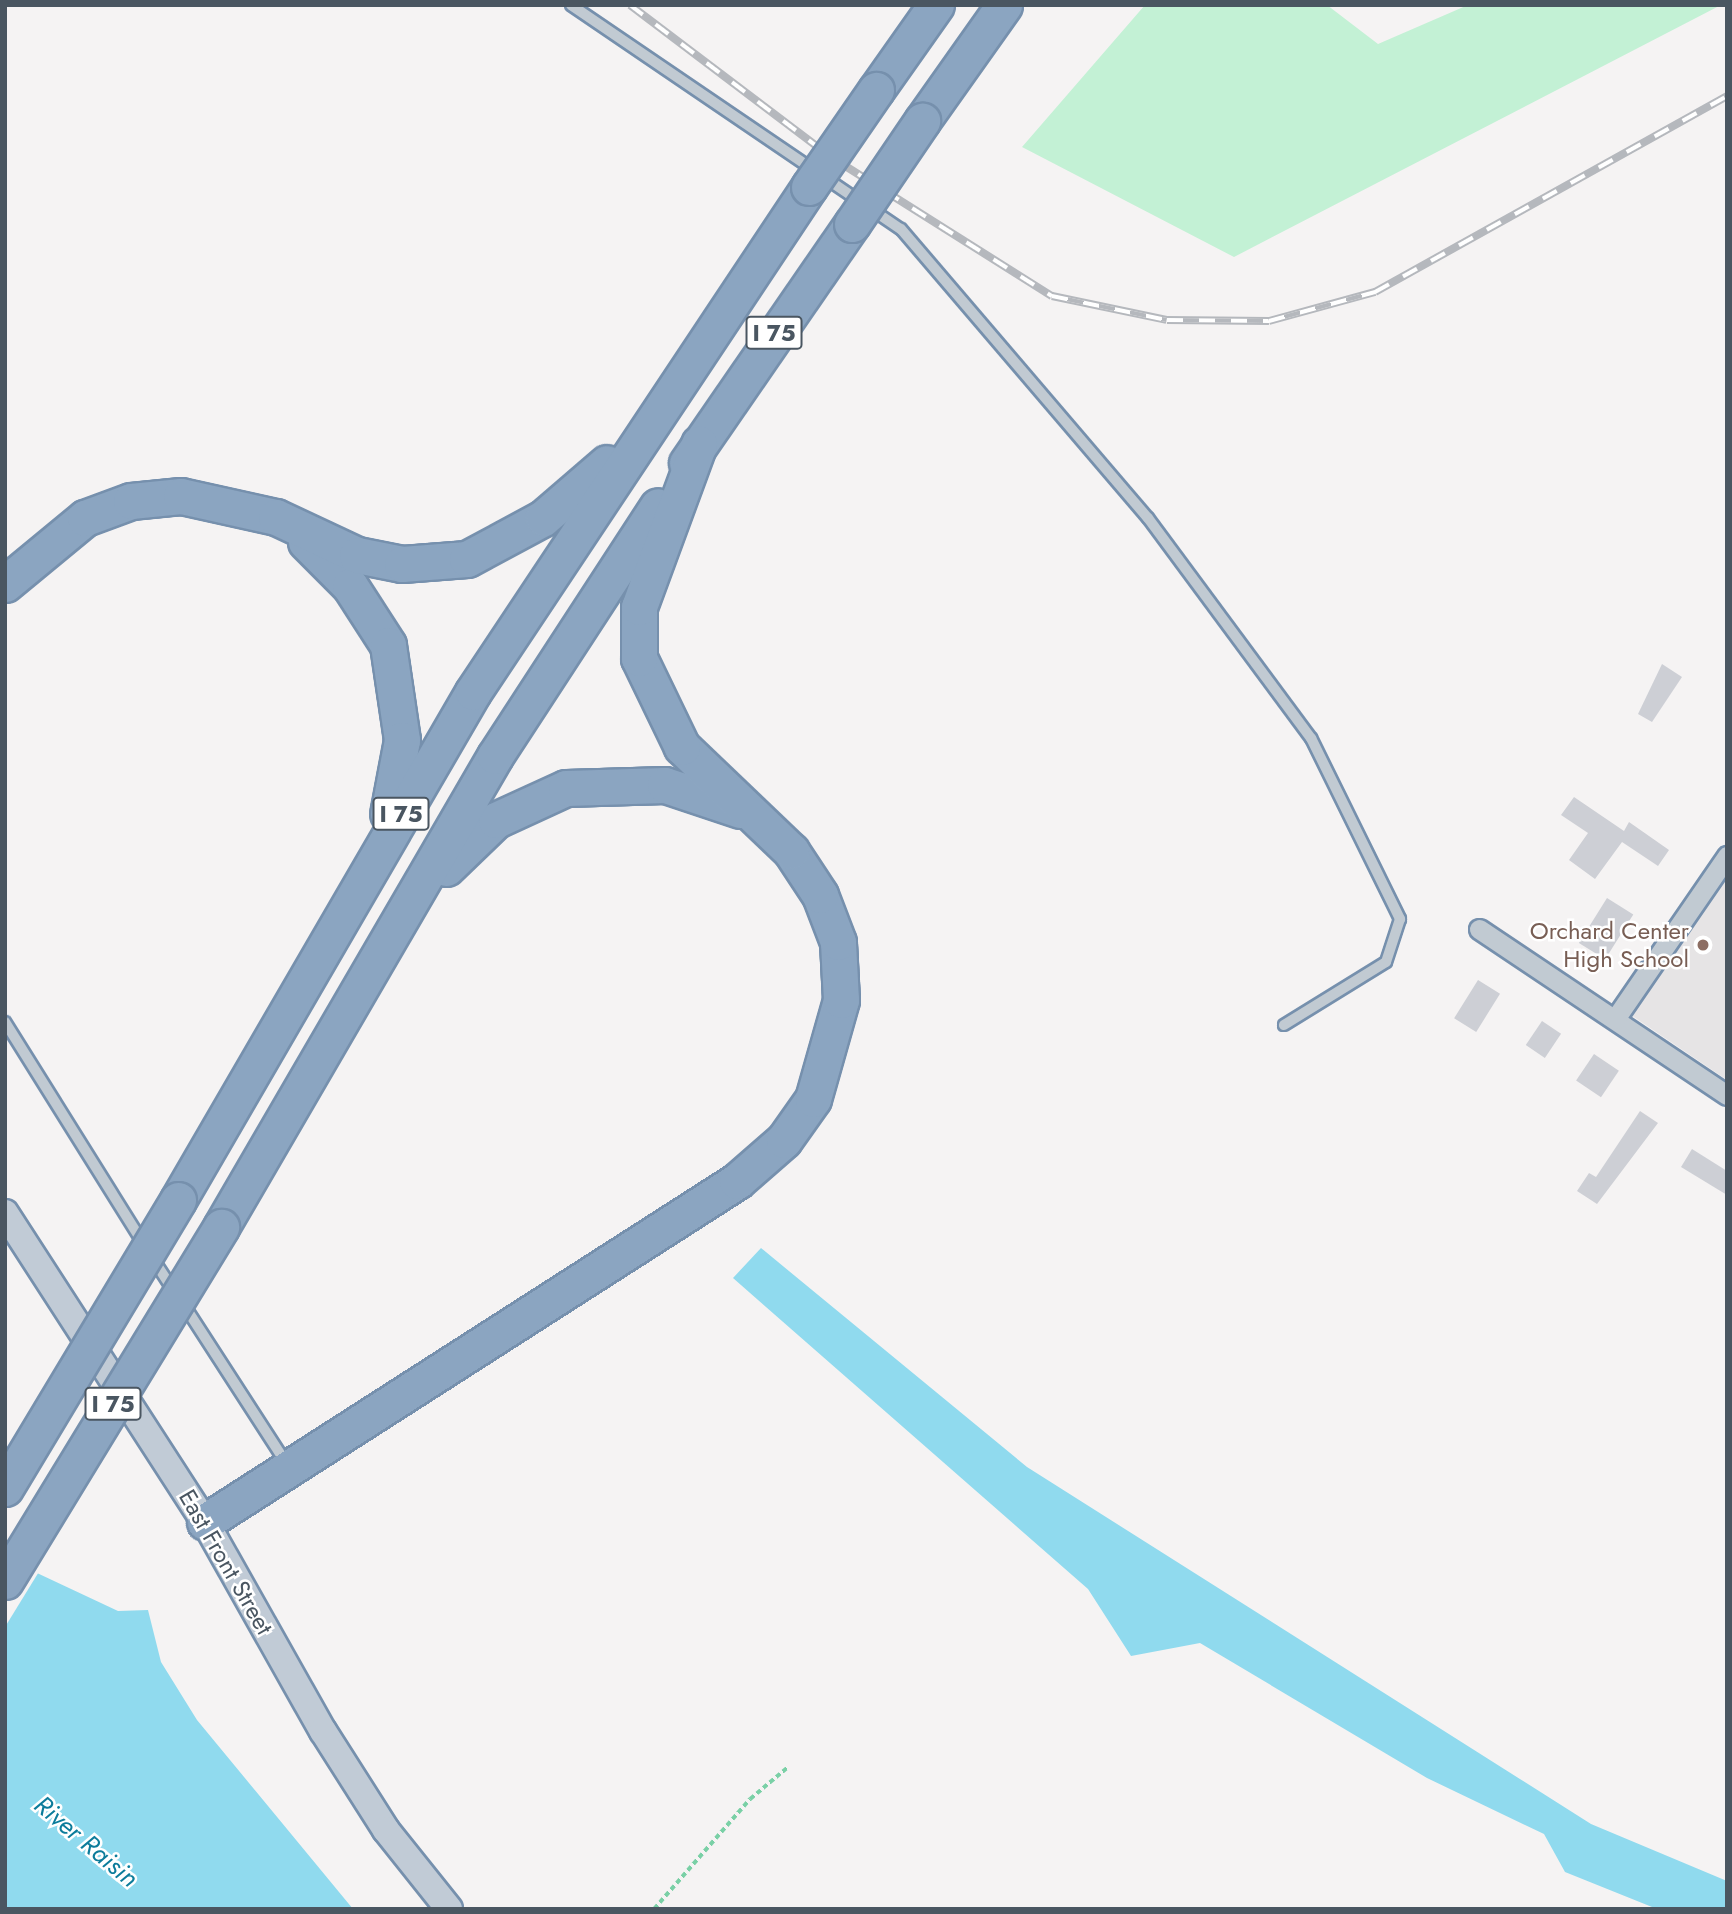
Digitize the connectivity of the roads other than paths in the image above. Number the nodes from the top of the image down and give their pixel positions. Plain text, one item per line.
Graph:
1 (571, 5) edge
2 (936, 5) edge
3 (1003, 5) edge
4 (638, 435) junction
5 (699, 444) junction
6 (276, 517) junction
7 (5, 584) edge
8 (757, 818) junction
9 (1727, 856) edge
10 (339, 919) junction
11 (1479, 929) dead end
12 (372, 970) junction
13 (1615, 1019) junction
14 (5, 1022) edge
15 (1284, 1025) dead end
16 (1727, 1095) edge
17 (5, 1213) edge
18 (290, 1469) junction
19 (5, 1488) edge
20 (205, 1522) junction
21 (5, 1581) edge
22 (449, 1909) edge

1 - 15 lane
2 - 4 highway, I 75, bridge
3 - 5 highway, I 75, bridge
4 - 6 highway
4 - 10 highway, I 75
5 - 8 highway
5 - 12 highway, I 75
6 - 7 highway
6 - 10 highway
8 - 12 highway
8 - 18 highway
9 - 13 street
10 - 19 highway, I 75, bridge
11 - 13 street
12 - 21 highway, I 75, bridge
13 - 16 street
14 - 18 lane
17 - 20 street, East Front Street
18 - 20 highway
20 - 22 street, East Front Street

